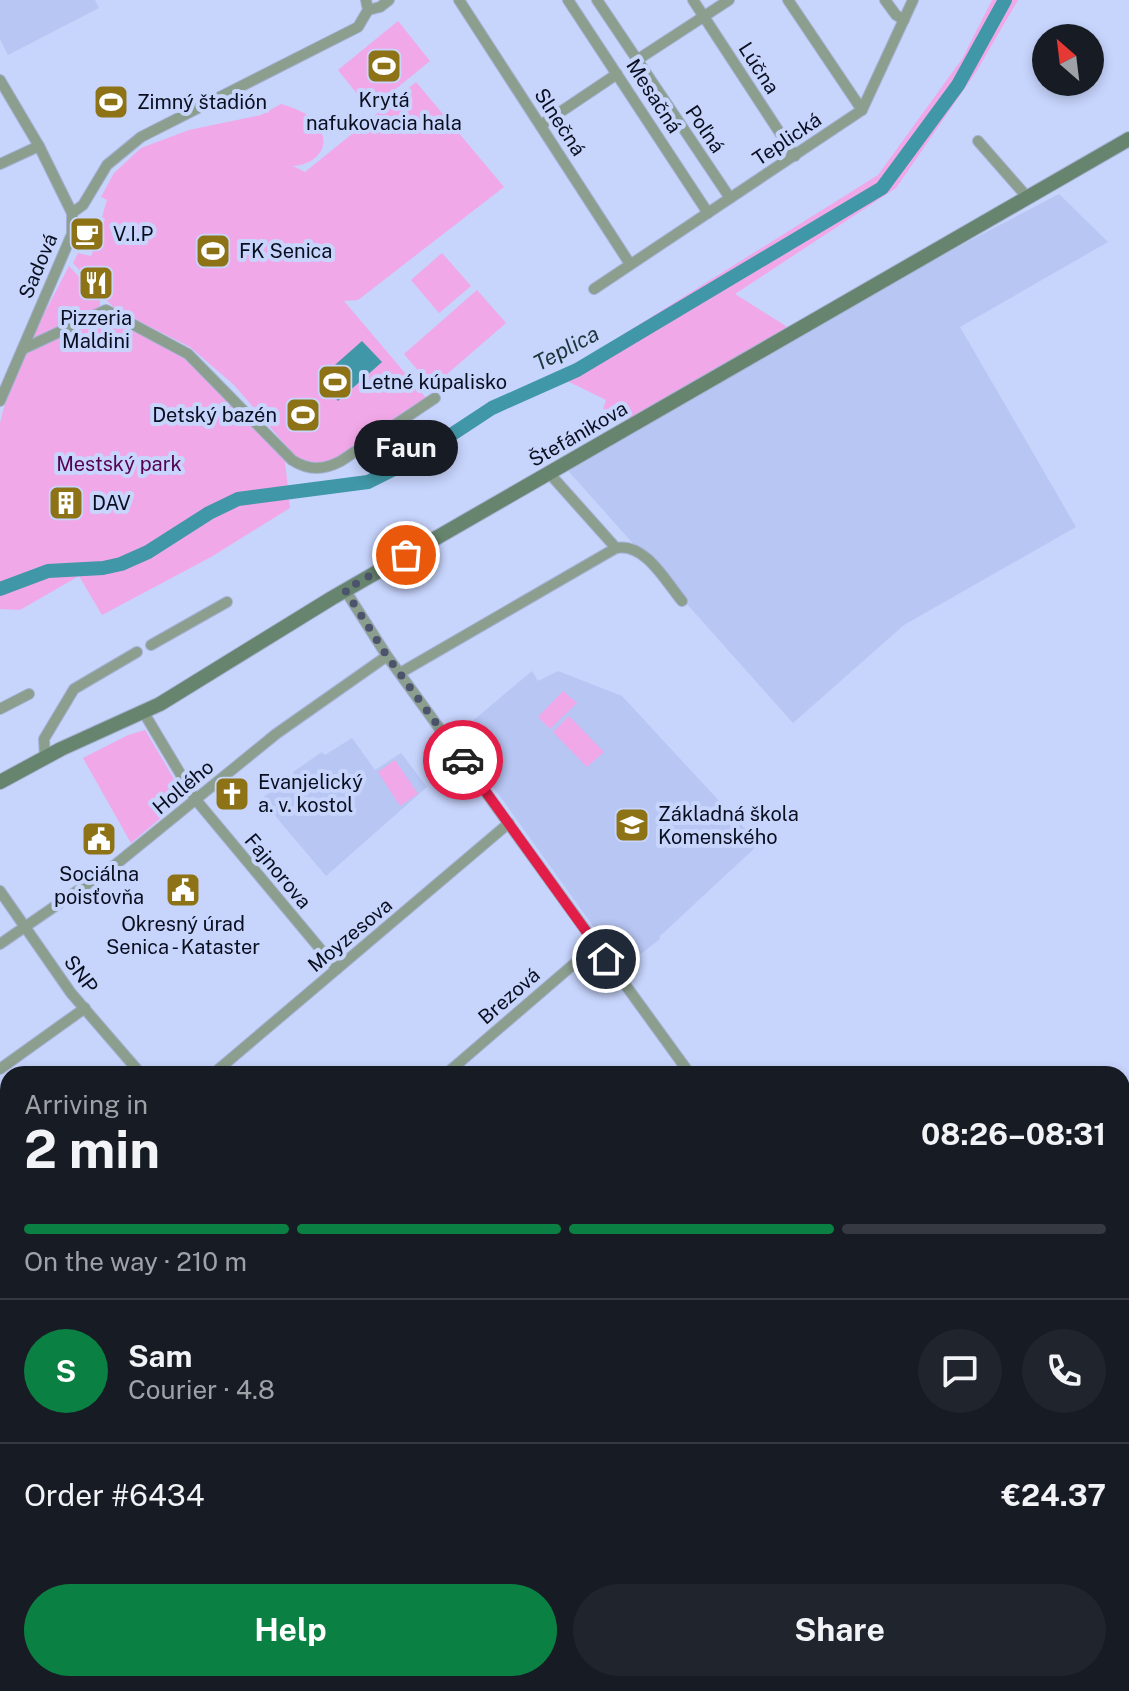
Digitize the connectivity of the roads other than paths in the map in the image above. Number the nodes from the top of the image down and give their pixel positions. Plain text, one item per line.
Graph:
1 (389, 0) edge
2 (459, 0) edge
3 (568, 0) edge
4 (597, 0) edge
5 (693, 0) edge
6 (729, 0) edge
7 (788, 0) edge
8 (885, 0) edge
9 (913, 0) edge
10 (367, 5) edge
11 (704, 17) junction
12 (904, 20) junction
13 (637, 60) junction
14 (617, 74) junction
15 (3, 83) edge
16 (862, 110) junction
17 (541, 125) junction
18 (1129, 139) edge
19 (978, 141) dead end
20 (39, 146) junction
21 (795, 156) junction
22 (0, 164) edge
23 (730, 198) junction
24 (1028, 198) junction
25 (72, 213) junction
26 (708, 213) junction
27 (630, 264) junction
28 (594, 289) dead end
29 (23, 349) junction
30 (435, 398) dead end
31 (0, 401) edge
32 (549, 473) junction
33 (616, 548) junction
34 (345, 590) junction
35 (682, 601) dead end
36 (227, 602) dead end
37 (151, 645) dead end
38 (137, 652) dead end
39 (387, 656) junction
40 (400, 673) junction
41 (29, 694) dead end
42 (0, 709) edge
43 (144, 713) junction
44 (45, 757) junction
45 (0, 782) edge
46 (196, 800) junction
47 (509, 823) junction
48 (0, 891) edge
49 (23, 927) junction
50 (0, 944) edge
51 (596, 945) junction
52 (337, 969) junction
53 (85, 1008) junction
54 (4, 1066) edge
55 (134, 1066) edge
56 (222, 1066) edge
57 (455, 1066) edge
58 (684, 1066) edge

1 - 10 street
2 - 17 street, Slnečná
3 - 14 street, Mesačná
4 - 13 street, Poľná
5 - 11 street, Lúčna
6 - 11 street
7 - 16 street
8 - 12 street
9 - 12 street
10 - 25 street
11 - 13 street
11 - 21 street, Lúčna
12 - 16 street
13 - 23 street, Poľná
14 - 17 street
14 - 26 street, Mesačná
15 - 20 street, Sadová
16 - 21 street, Teplická
17 - 27 street, Slnečná
18 - 24 street, Štefánikova
19 - 24 street
20 - 22 street
20 - 25 street, Sadová
21 - 23 street, Teplická
23 - 26 street, Teplická
24 - 32 street, Štefánikova
25 - 29 street, Sadová
26 - 27 street, Teplická
27 - 28 street, Teplická
29 - 30 street
29 - 31 street, Sadová
32 - 33 street
32 - 34 street, Štefánikova
33 - 35 street
33 - 40 street
34 - 39 street
34 - 43 street, Štefánikova
36 - 37 street
38 - 44 street
39 - 40 street
39 - 46 street, Hollého
40 - 47 street
41 - 42 street
43 - 44 street, Štefánikova
43 - 46 street, Fajnorova
44 - 45 street, Štefánikova
46 - 49 street, Hollého
46 - 52 street, Fajnorova
47 - 51 street
47 - 52 street, Moyzesova
48 - 49 street, SNP
49 - 50 street, Hollého
49 - 53 street, SNP
51 - 57 street, Brezová
51 - 58 street
52 - 56 street, Moyzesova
53 - 54 street
53 - 55 street, SNP

